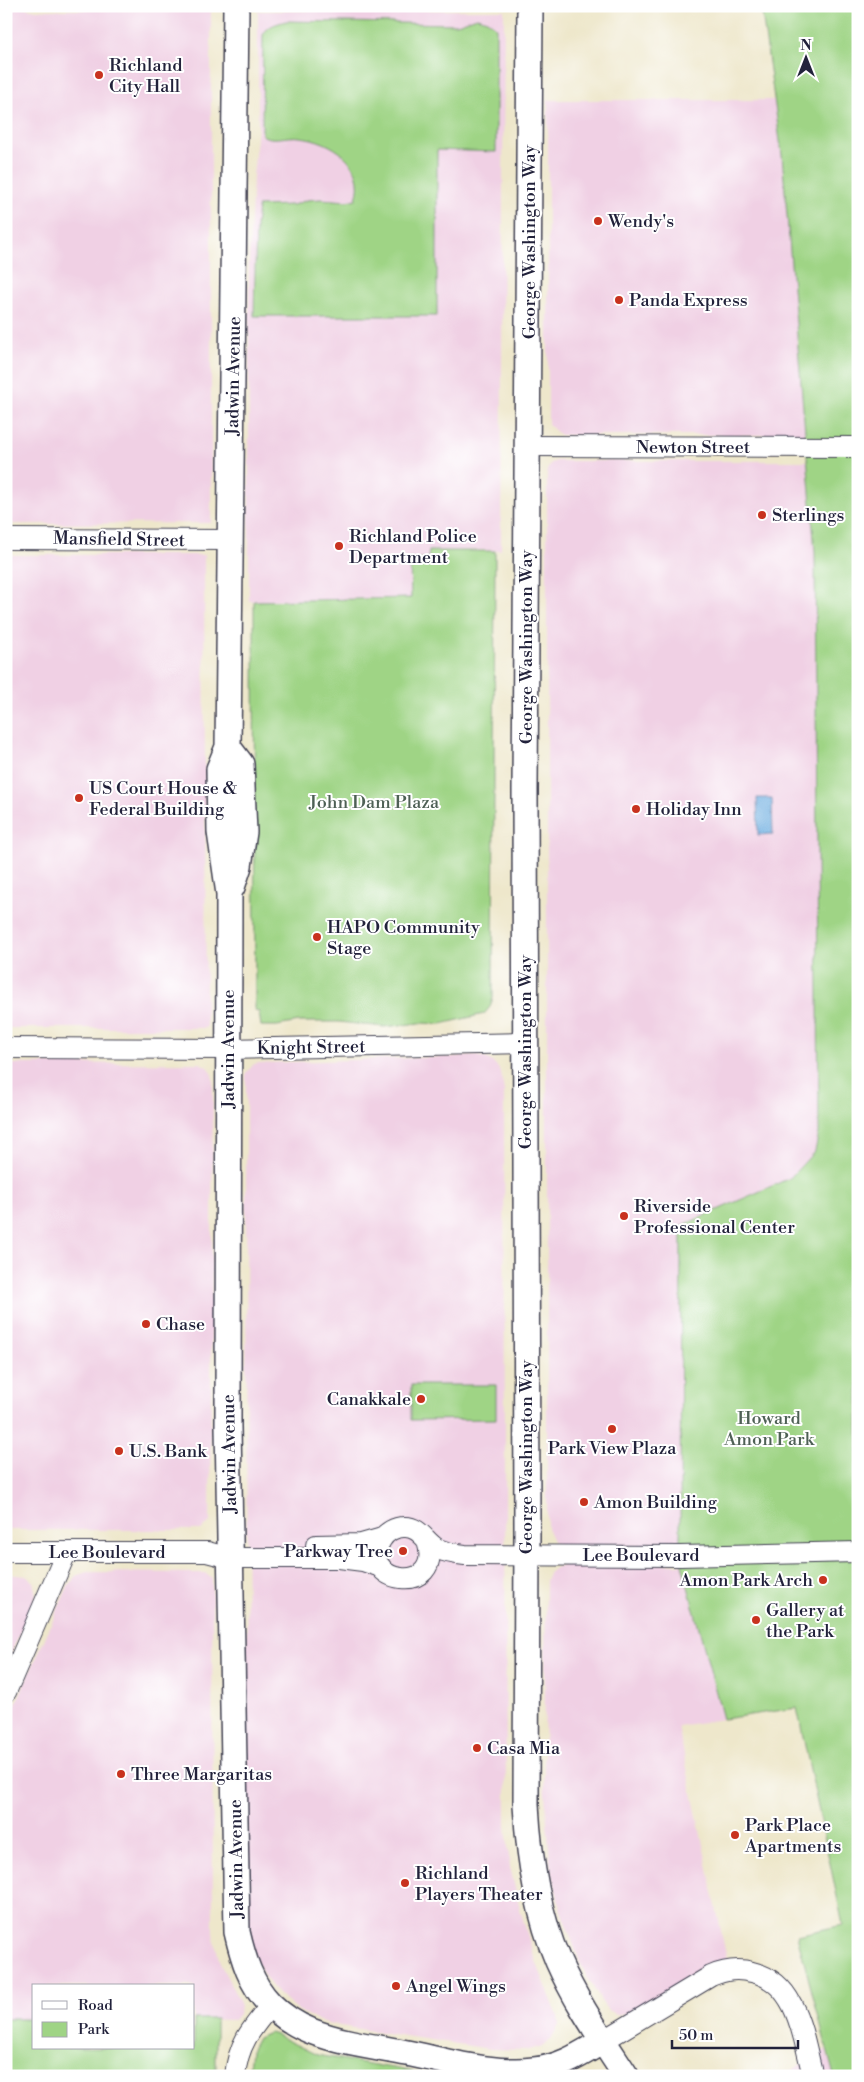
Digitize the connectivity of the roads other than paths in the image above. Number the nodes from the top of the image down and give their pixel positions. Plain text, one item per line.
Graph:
1 (236, 6) edge
2 (530, 6) edge
3 (528, 446) junction
4 (858, 447) edge
5 (6, 539) edge
6 (231, 540) junction
7 (525, 1043) junction
8 (6, 1048) edge
9 (228, 1049) junction
10 (382, 1538) junction
11 (427, 1541) junction
12 (6, 1552) edge
13 (66, 1552) junction
14 (223, 1552) junction
15 (858, 1552) edge
16 (527, 1556) junction
17 (381, 1567) junction
18 (6, 1692) edge
19 (271, 2005) junction
20 (603, 2041) junction
21 (534, 2070) junction
22 (235, 2076) edge
23 (577, 2076) edge
24 (626, 2076) edge
25 (813, 2076) edge

1 - 6 main road, Jadwin Avenue
2 - 3 main road, George Washington Way
3 - 4 street, Newton Street
3 - 7 main road, George Washington Way
5 - 6 street, Mansfield Street
6 - 9 main road, Jadwin Avenue
7 - 9 street, Knight Street
7 - 16 main road, George Washington Way
8 - 9 street, Knight Street
9 - 14 main road, Jadwin Avenue
10 - 11 street, Lee Boulevard
10 - 14 street, Lee Boulevard
10 - 17 street
11 - 16 street, Lee Boulevard
11 - 17 street, Lee Boulevard
12 - 13 street, Lee Boulevard
13 - 14 street, Lee Boulevard
13 - 18 street
14 - 17 street, Lee Boulevard
14 - 19 main road, Jadwin Avenue
15 - 16 street, Lee Boulevard
16 - 20 main road, George Washington Way
19 - 21 main road, Jadwin Avenue
19 - 22 street
20 - 21 main road, Jadwin Avenue
20 - 24 main road, George Washington Way
20 - 25 street
21 - 23 main road

